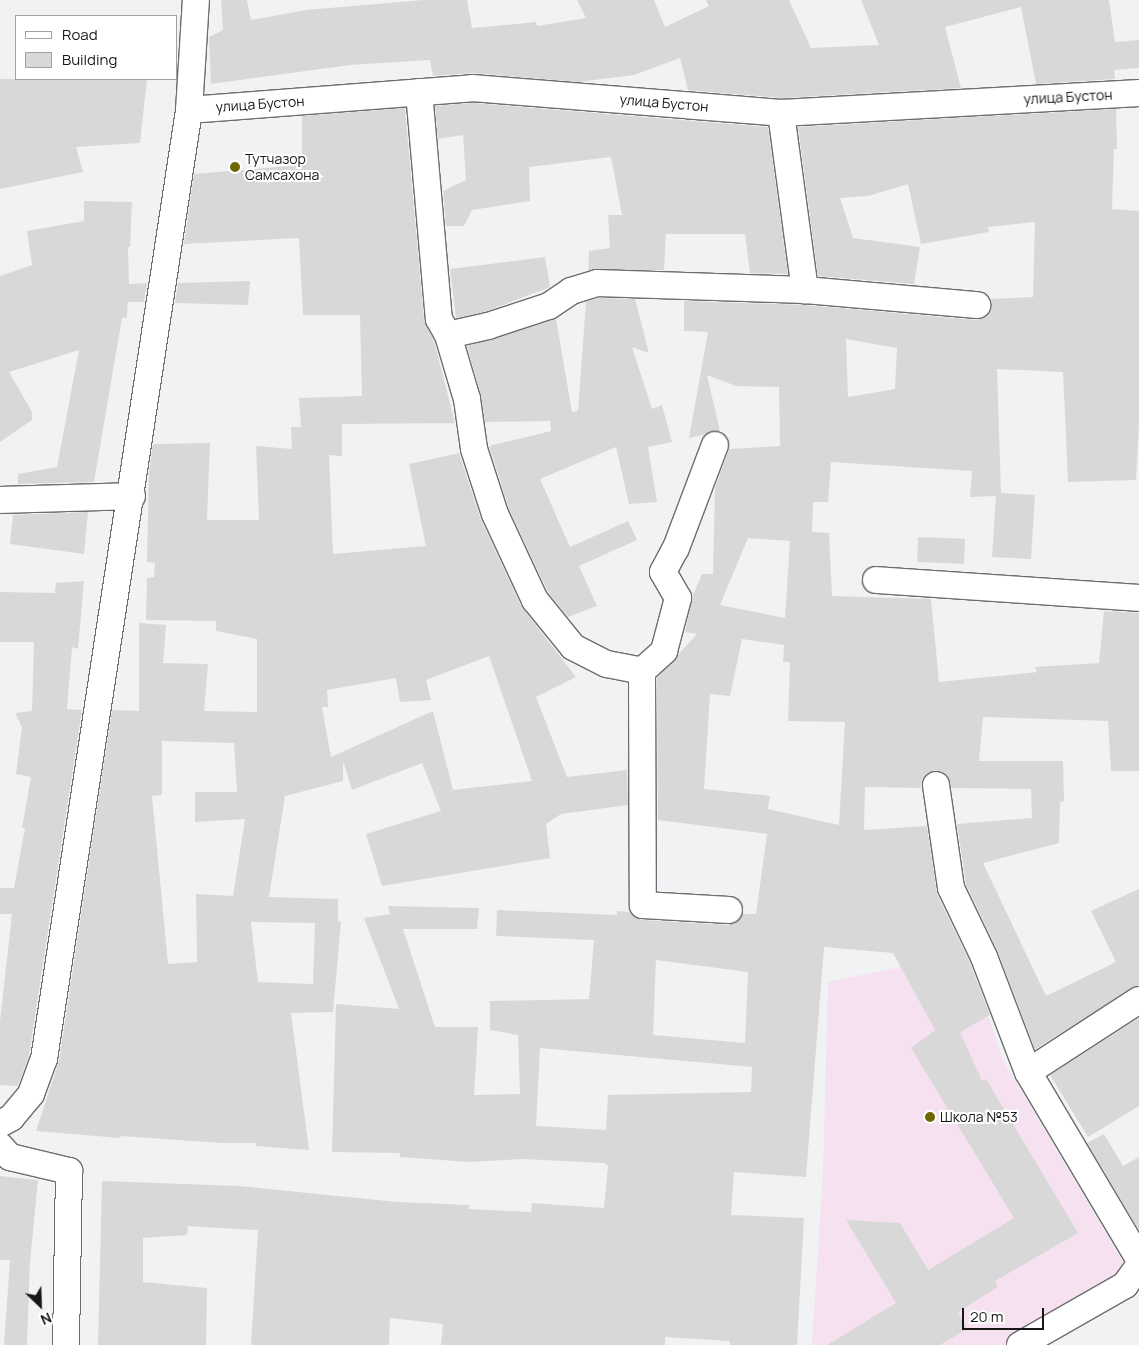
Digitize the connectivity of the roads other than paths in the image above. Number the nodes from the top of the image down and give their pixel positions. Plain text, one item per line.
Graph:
1 (196, 0) edge
2 (419, 92) junction
3 (1139, 93) edge
4 (189, 110) junction
5 (781, 113) junction
6 (804, 290) junction
7 (977, 305) dead end
8 (448, 335) junction
9 (715, 445) dead end
10 (132, 496) junction
11 (0, 500) edge
12 (876, 580) dead end
13 (1139, 598) edge
14 (642, 671) junction
15 (936, 785) dead end
16 (729, 910) dead end
17 (1139, 1000) edge
18 (1028, 1072) junction
19 (0, 1124) edge
20 (0, 1146) edge
21 (1139, 1259) edge
22 (1139, 1266) edge
23 (66, 1345) edge
24 (1020, 1345) edge

1 - 4 street
2 - 4 street, улица Бустон
2 - 5 street, улица Бустон
2 - 8 street
3 - 5 street, улица Бустон
4 - 10 street
5 - 6 street
6 - 7 street
6 - 8 street
8 - 14 street
9 - 14 street
10 - 11 street
10 - 19 street
12 - 13 street
14 - 16 street
15 - 18 street
17 - 18 street
18 - 21 street
20 - 23 street
22 - 24 street

